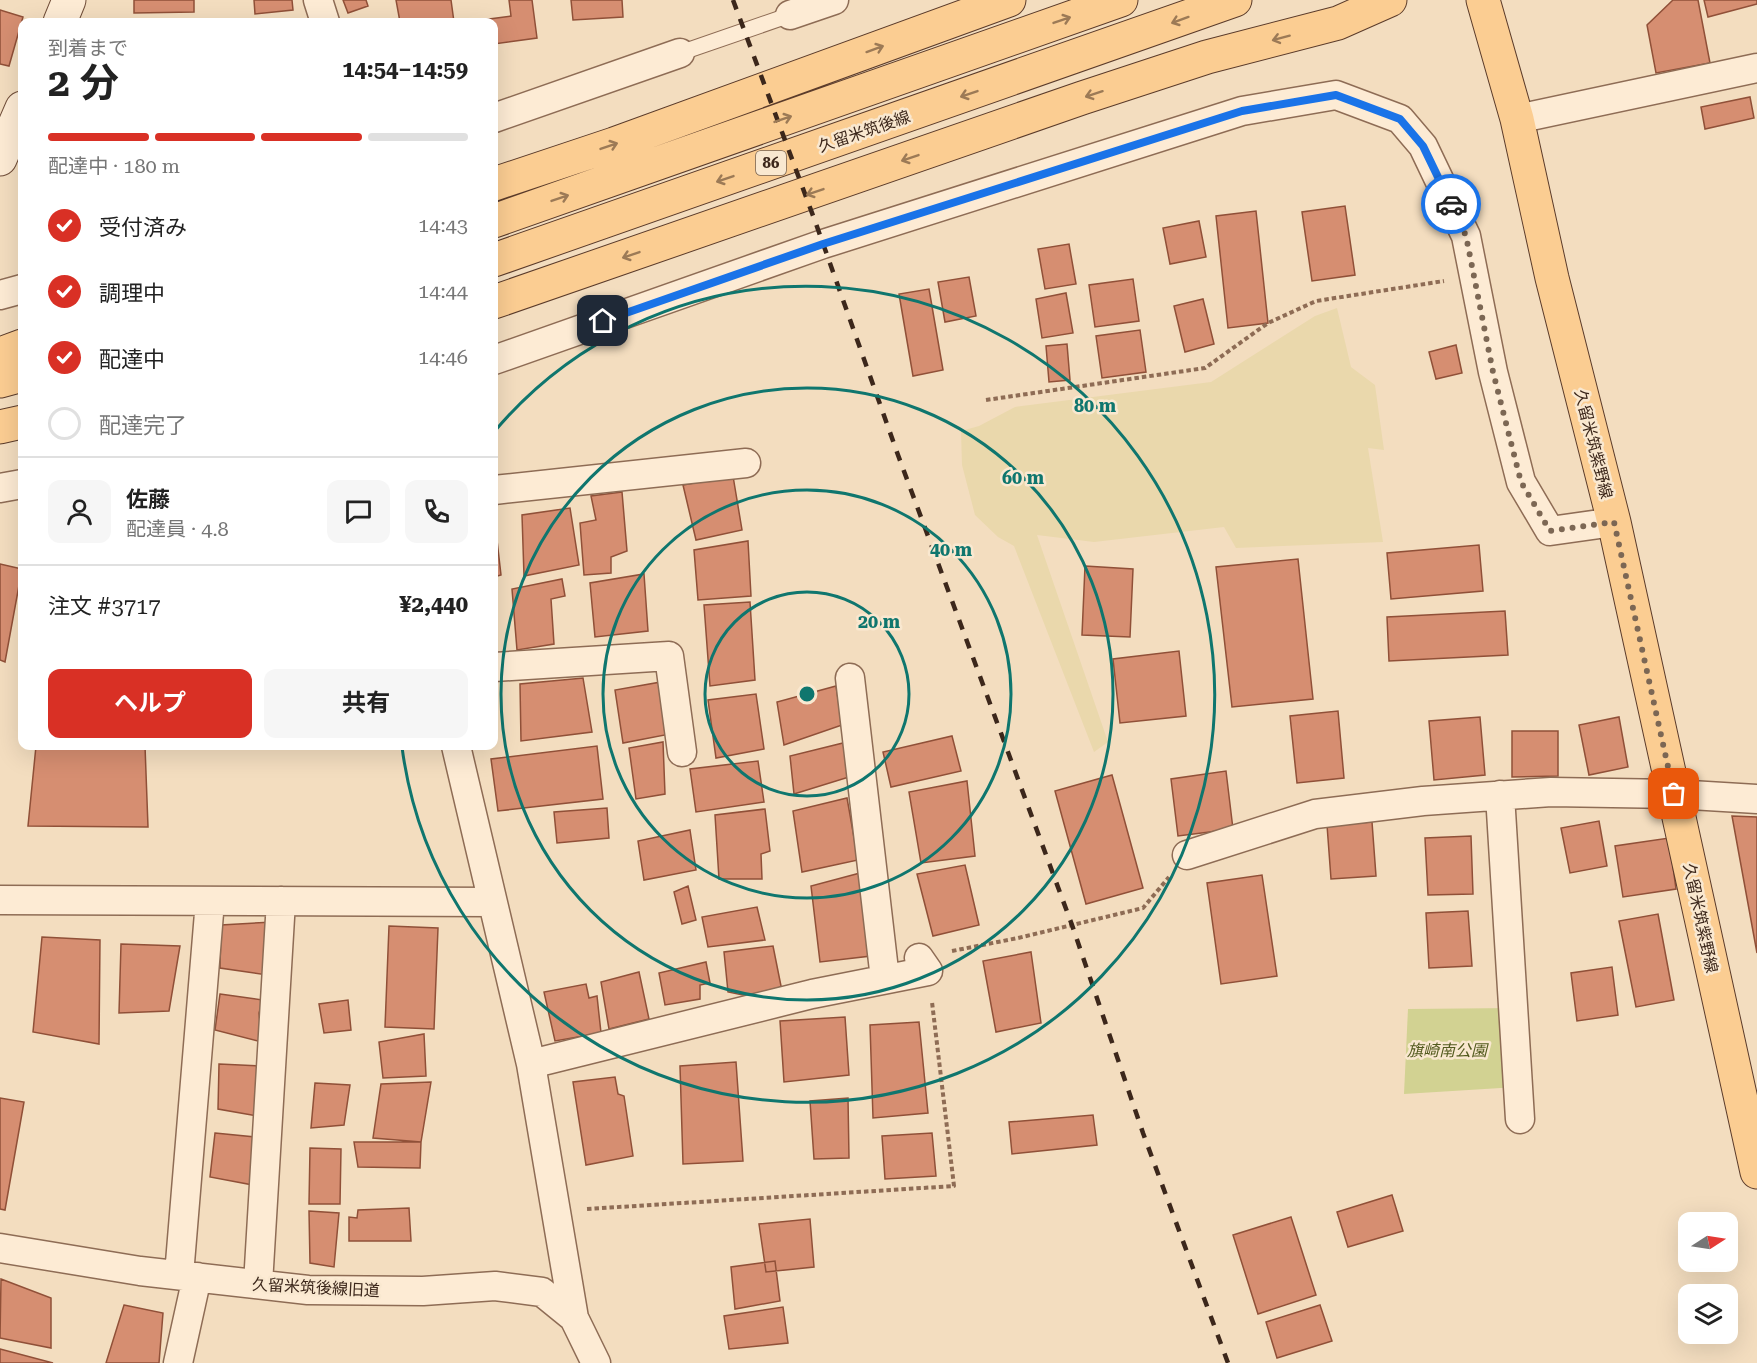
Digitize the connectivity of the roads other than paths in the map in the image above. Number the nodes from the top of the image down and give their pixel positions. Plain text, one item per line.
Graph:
1 (69, 0) edge
2 (318, 0) edge
3 (834, 0) edge
4 (1010, 0) edge
5 (1121, 0) edge
6 (1235, 0) edge
7 (1390, 0) edge
8 (1483, 0) edge
9 (790, 15) joint
10 (62, 18) edge
11 (324, 18) edge
12 (680, 53) joint
13 (1757, 68) edge
14 (18, 117) edge
15 (498, 117) edge
16 (1517, 118) junction
17 (0, 159) edge
18 (498, 183) edge
19 (498, 220) edge
20 (498, 259) edge
21 (18, 290) edge
22 (0, 295) edge
23 (498, 301) edge
24 (18, 347) edge
25 (0, 354) edge
26 (498, 359) edge
27 (18, 376) edge
28 (0, 381) edge
29 (18, 423) edge
30 (0, 427) edge
31 (18, 430) edge
32 (0, 432) edge
33 (746, 463) dead end
34 (18, 485) edge
35 (0, 488) edge
36 (498, 490) edge
37 (1614, 522) junction
38 (498, 667) edge
39 (850, 678) dead end
40 (457, 750) edge
41 (682, 752) dead end
42 (1674, 794) junction
43 (1500, 795) junction
44 (1757, 799) edge
45 (1187, 855) road end
46 (0, 900) edge
47 (210, 901) junction
48 (281, 901) junction
49 (492, 902) junction
50 (924, 964) road end
51 (885, 979) junction
52 (531, 1064) junction
53 (1520, 1119) dead end
54 (1757, 1172) edge
55 (0, 1248) edge
56 (188, 1276) junction
57 (258, 1284) junction
58 (574, 1318) junction
59 (178, 1363) edge
60 (596, 1363) edge

1 - 10 street
2 - 11 street
3 - 9 street
18 -> 4 main road
19 -> 5 main road, 86
6 -> 20 main road, 久留米筑後線 / 86
7 -> 23 main road
8 - 16 main road, 久留米筑紫野線
9 - 12 lane
12 - 15 street
13 - 16 street
14 - 17 street
16 - 37 main road, 久留米筑紫野線
21 - 22 street
24 - 25 main road
26 - 37 street
27 - 28 main road
29 - 30 main road
31 - 32 main road
33 - 36 street
34 - 35 street
37 - 42 main road, 久留米筑紫野線
38 - 41 street
39 - 51 street
40 - 49 street
42 - 43 street
42 - 44 street
42 - 54 main road, 久留米筑紫野線
43 - 45 street
43 - 53 street
46 - 47 street
47 - 48 street
47 - 56 street
48 - 49 street
48 - 57 street
49 - 52 street
50 - 51 street
51 - 52 street
52 - 58 street
55 - 56 street, 久留米筑後線旧道
56 - 57 street, 久留米筑後線旧道
56 - 59 street
57 - 58 street, 久留米筑後線旧道
58 - 60 street, 久留米筑後線旧道

